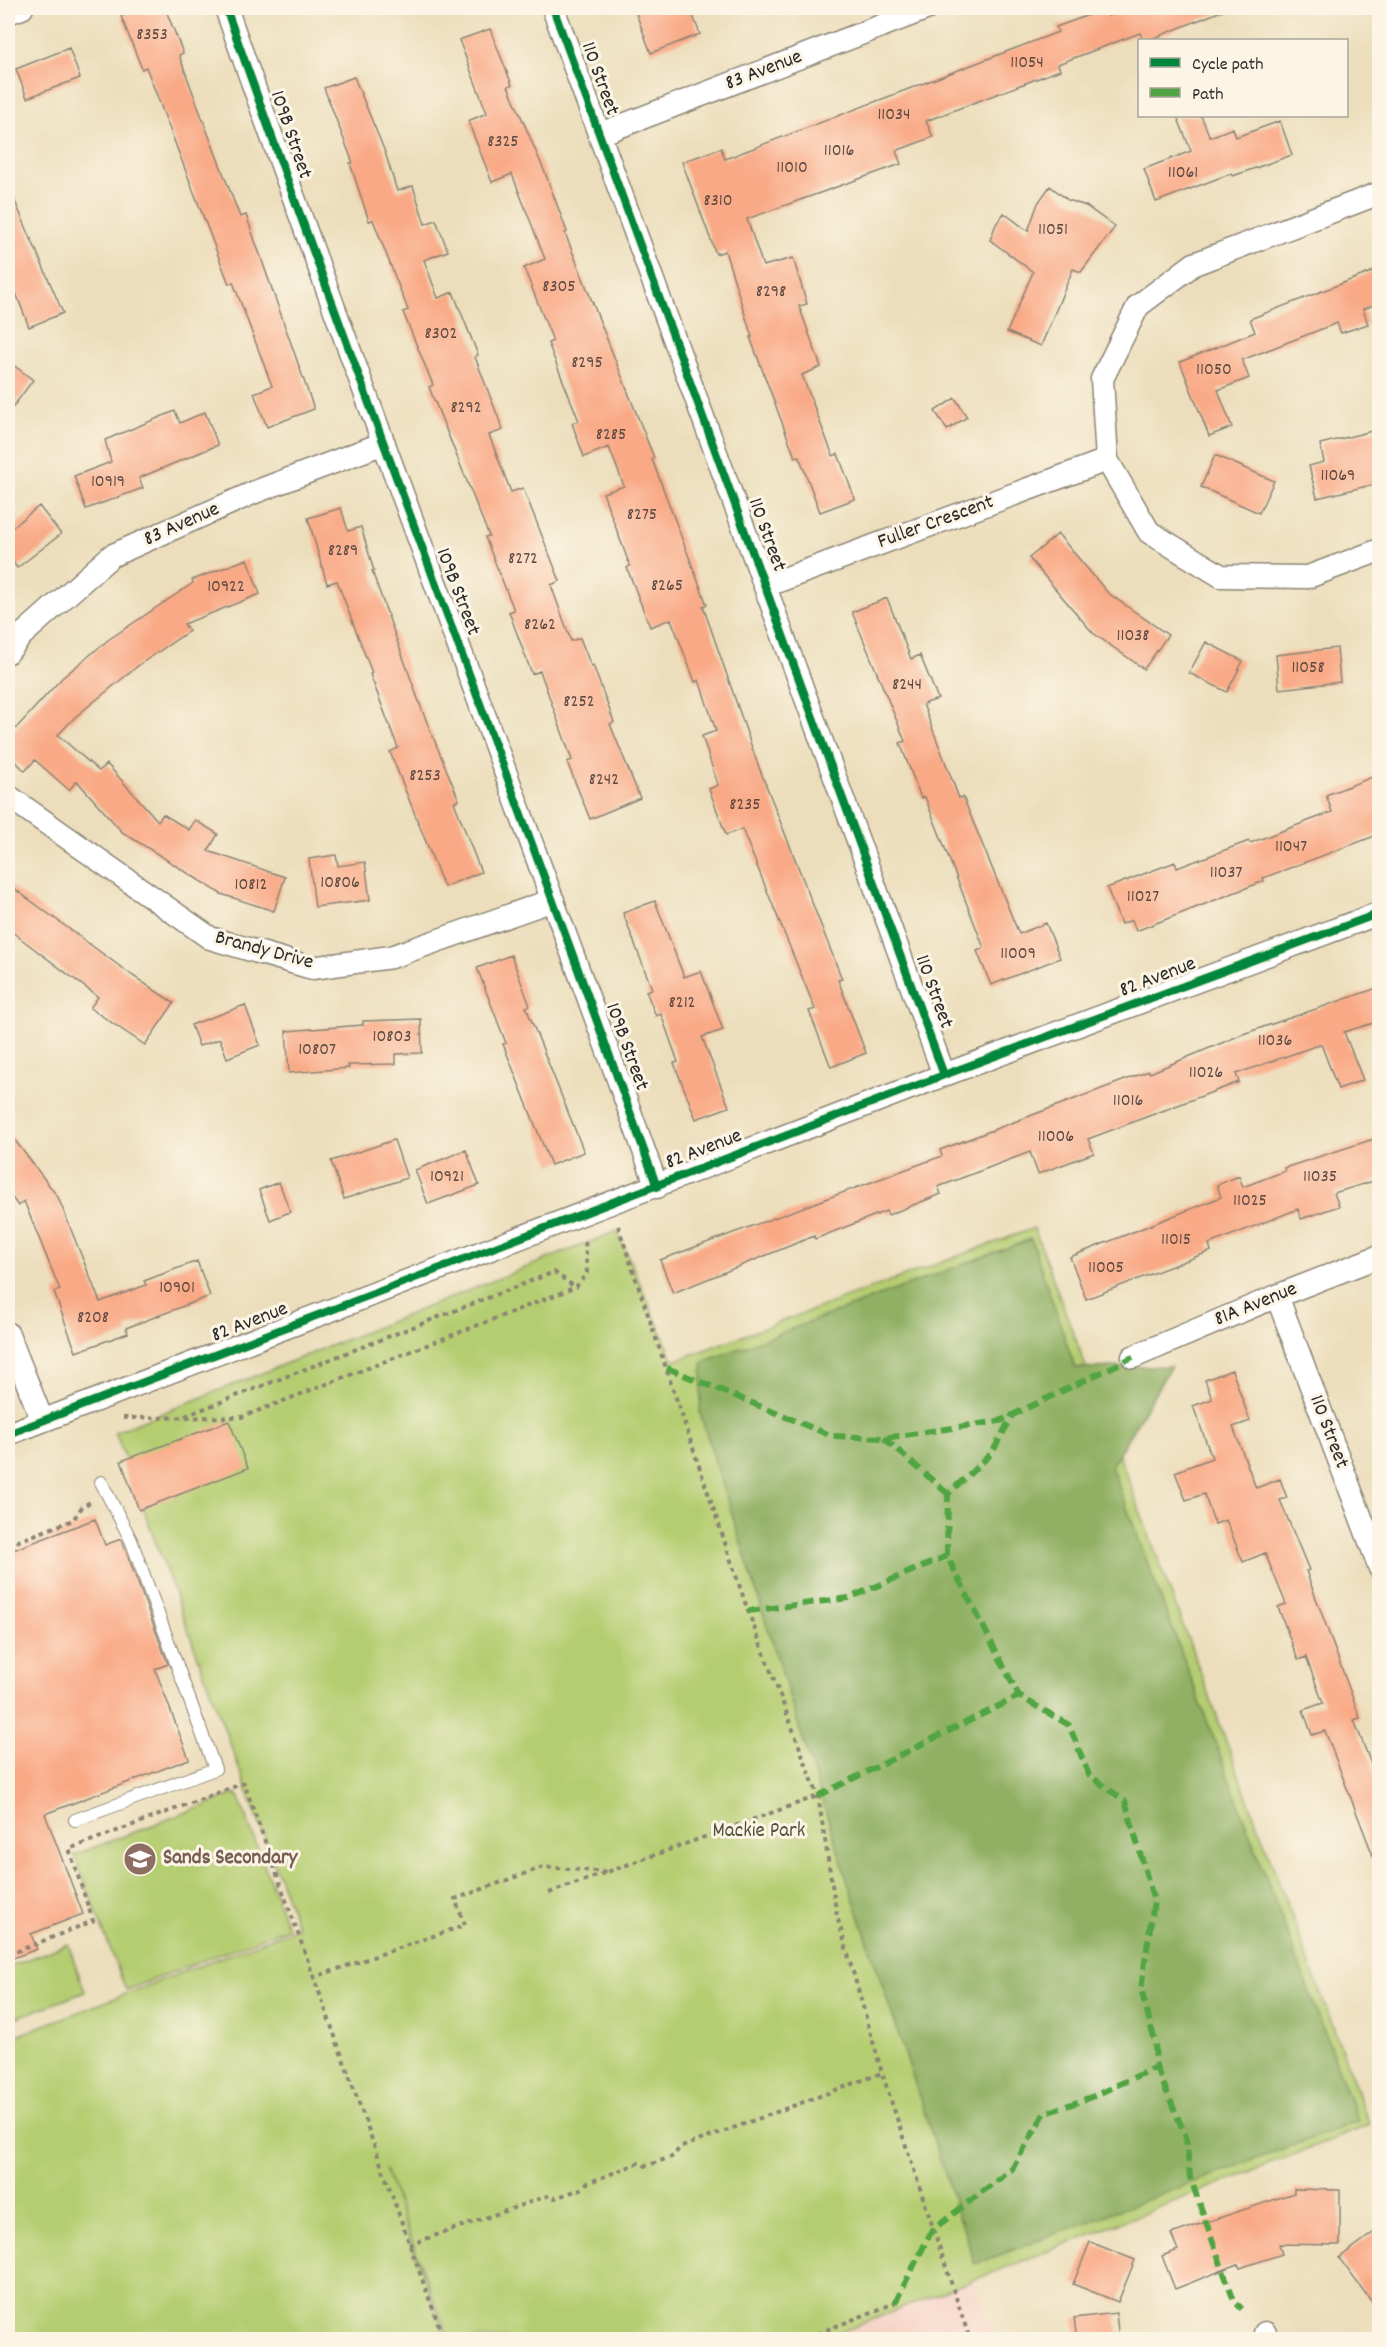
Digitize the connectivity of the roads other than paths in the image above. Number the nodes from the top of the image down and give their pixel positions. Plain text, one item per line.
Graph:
1 (22, 8) edge
2 (226, 8) edge
3 (553, 8) edge
4 (928, 8) edge
5 (8, 13) edge
6 (600, 134) junction
7 (1380, 193) edge
8 (384, 443) junction
9 (1107, 460) junction
10 (1380, 550) edge
11 (765, 586) junction
12 (8, 652) edge
13 (8, 796) edge
14 (554, 900) junction
15 (1380, 914) edge
16 (944, 1075) junction
17 (657, 1187) junction
18 (1380, 1256) edge
19 (1277, 1296) junction
20 (8, 1334) edge
21 (1133, 1357) dead end
22 (42, 1420) junction
23 (8, 1434) edge
24 (101, 1482) dead end
25 (1380, 1568) edge
26 (75, 1820) dead end

1 - 5 street
2 - 8 street, 109B Street
3 - 6 street, 110 Street
4 - 6 street, 83 Avenue
6 - 11 street, 110 Street
7 - 9 street
8 - 12 street, 83 Avenue
8 - 14 street, 109B Street
9 - 10 street
9 - 11 street, Fuller Crescent
11 - 16 street, 110 Street
13 - 14 street, Brandy Drive
14 - 17 street, 109B Street
15 - 16 street, 82 Avenue
16 - 17 street, 82 Avenue
17 - 22 street, 82 Avenue
18 - 19 street, 81A Avenue
19 - 21 street, 81A Avenue
19 - 25 street, 110 Street
20 - 22 street
22 - 23 street, 82 Avenue
24 - 26 lane

